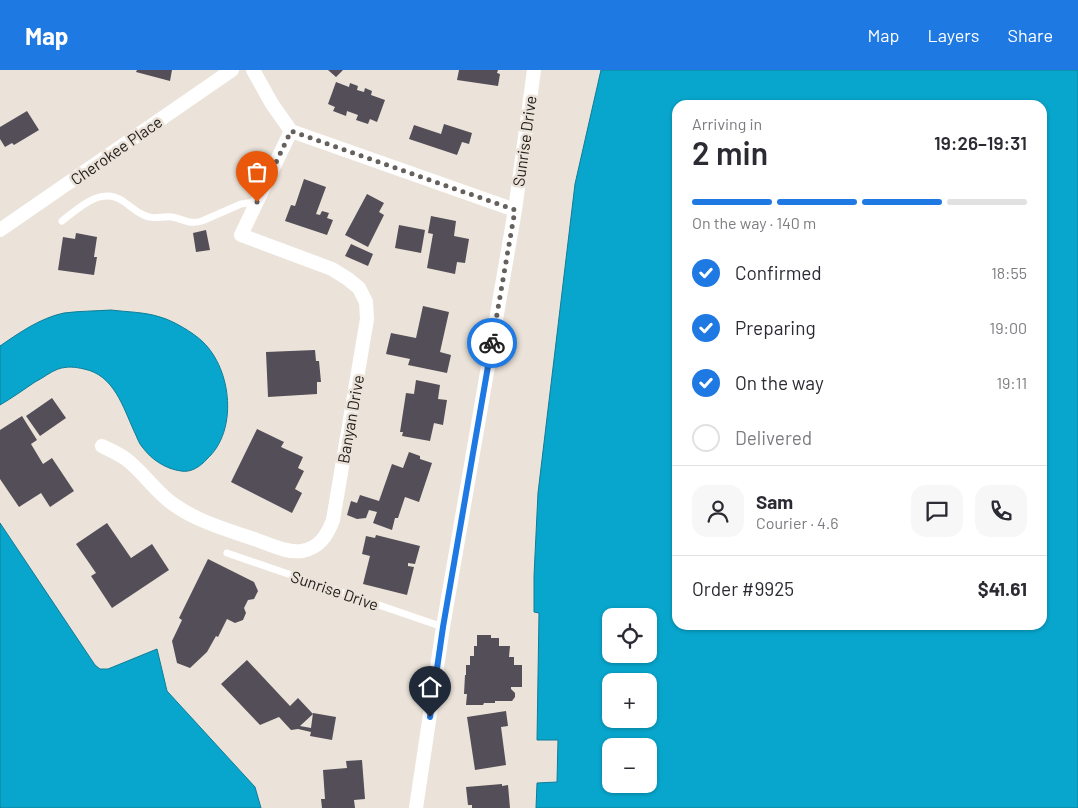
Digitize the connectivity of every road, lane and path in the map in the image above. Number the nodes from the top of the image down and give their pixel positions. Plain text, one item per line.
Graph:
1 (232, 70) edge
2 (253, 70) edge
3 (534, 70) edge
4 (291, 131) junction
5 (257, 202) junction
6 (515, 210) junction
7 (62, 221) dead end
8 (0, 230) edge
9 (102, 446) dead end
10 (227, 553) dead end
11 (443, 627) junction
12 (416, 808) edge

1 - 8 street, Cherokee Place
2 - 4 street
3 - 6 street, Sunrise Drive
4 - 5 street, Banyan Drive
4 - 6 street
5 - 7 lane
5 - 9 street, Banyan Drive
6 - 11 street, Sunrise Drive
10 - 11 lane, Sunrise Drive
11 - 12 street, Sunrise Drive

